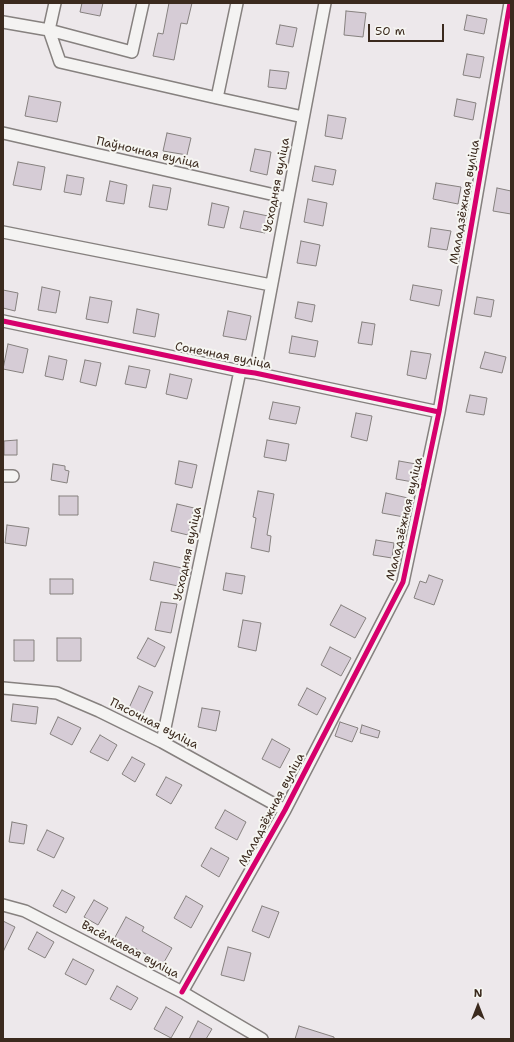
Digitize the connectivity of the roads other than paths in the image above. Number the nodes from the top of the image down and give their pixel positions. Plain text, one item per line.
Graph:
1 (54, 3) edge
2 (143, 3) edge
3 (237, 3) edge
4 (325, 3) edge
5 (510, 3) edge
6 (3, 22) edge
7 (49, 30) junction
8 (217, 98) junction
9 (303, 117) junction
10 (3, 133) edge
11 (288, 198) junction
12 (3, 232) edge
13 (271, 285) junction
14 (3, 321) edge
15 (240, 371) junction
16 (255, 372) junction
17 (439, 412) junction
18 (3, 688) edge
19 (162, 742) junction
20 (285, 810) junction
21 (3, 905) edge
22 (182, 992) junction
23 (262, 1039) edge

1 - 7 street
2 - 7 street
3 - 8 street
4 - 9 street, Усходняя вуліца
5 - 17 street, Маладзёжная вуліца
6 - 7 street
7 - 8 street
8 - 9 street
9 - 11 street, Усходняя вуліца
10 - 11 street, Паўночная вуліца
11 - 13 street, Усходняя вуліца
12 - 13 street
13 - 16 street, Усходняя вуліца
14 - 15 street, Сонечная вуліца
15 - 16 street, Сонечная вуліца
15 - 19 street, Усходняя вуліца
16 - 17 street, Сонечная вуліца
17 - 20 street, Маладзёжная вуліца
18 - 19 street, Пясочная вуліца
19 - 20 street, Пясочная вуліца
20 - 22 street, Маладзёжная вуліца
21 - 22 street, Вясёлкавая вуліца
22 - 23 street, Вясёлкавая вуліца

